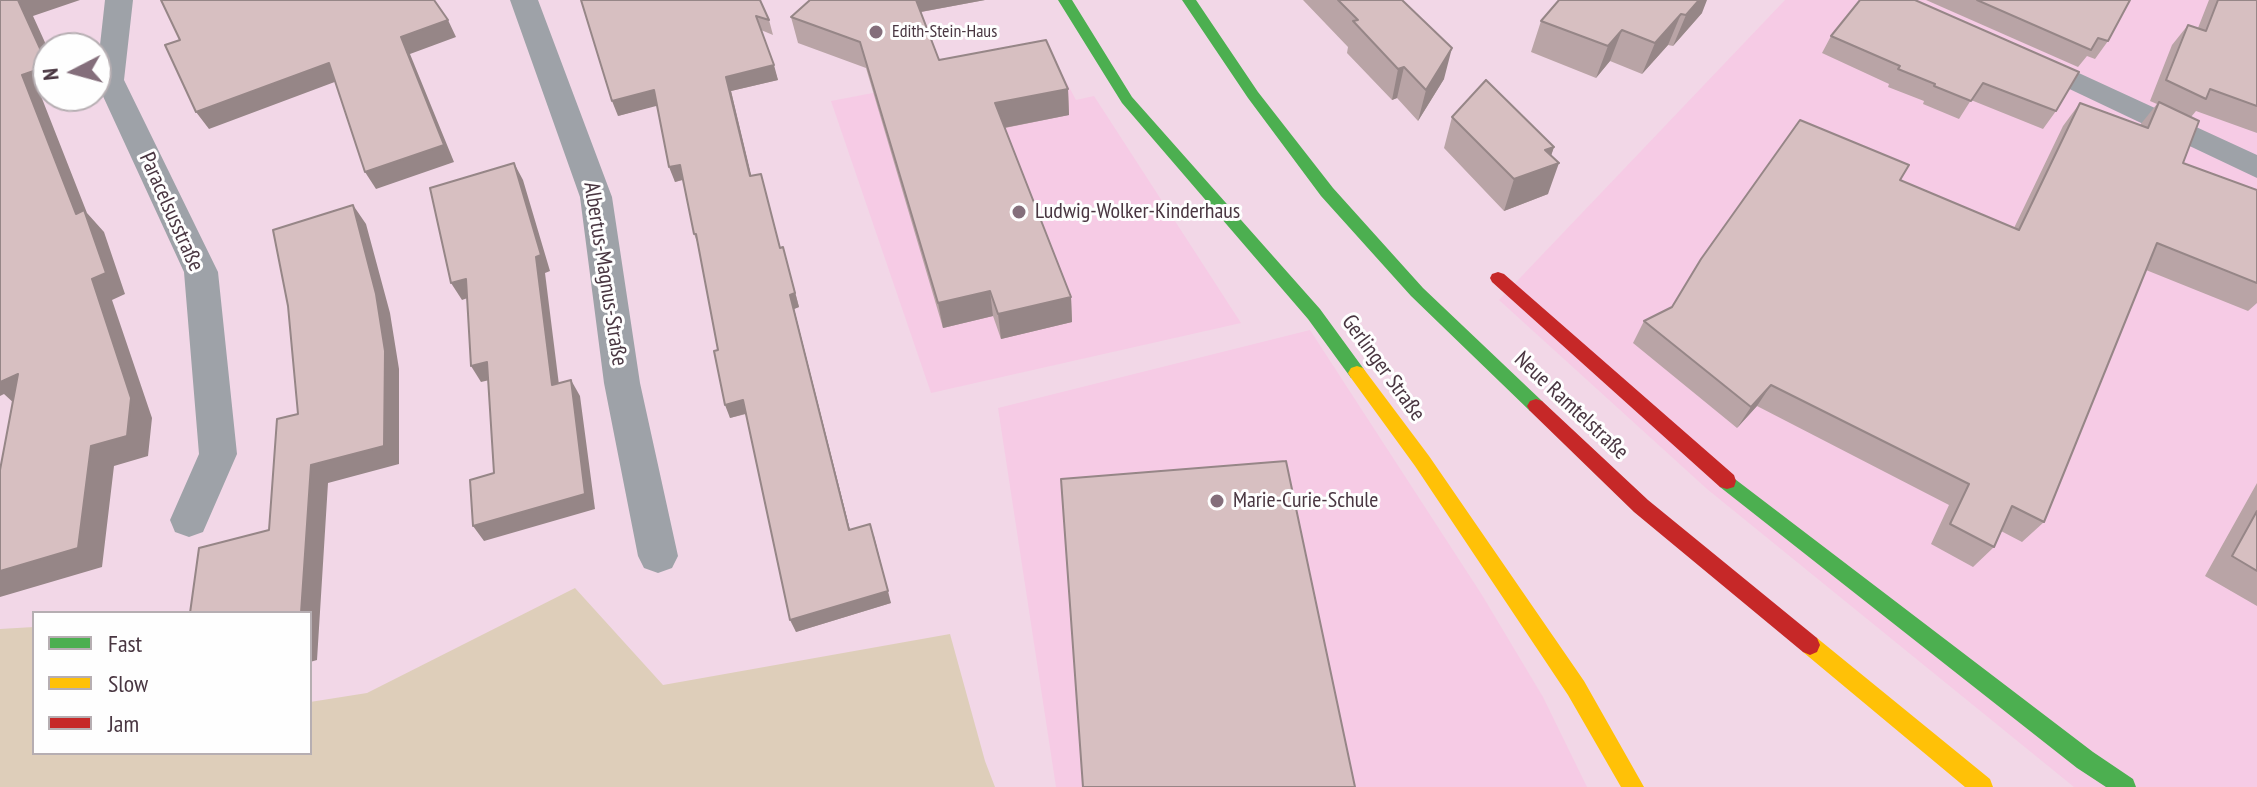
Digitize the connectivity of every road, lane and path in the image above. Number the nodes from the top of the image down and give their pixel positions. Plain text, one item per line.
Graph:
1 (119, 0) edge
2 (524, 0) edge
3 (1065, 0) edge
4 (1189, 0) edge
5 (2008, 50) edge
6 (2257, 168) edge
7 (1498, 278) dead end
8 (189, 520) dead end
9 (658, 556) dead end
10 (1633, 787) edge
11 (1982, 787) edge
12 (2125, 787) edge

1 - 8 street, Paracelsusstraße
2 - 9 street, Albertus-Magnus-Straße
3 - 10 street, Gerlinger Straße
4 - 11 street, Neue Ramtelstraße
5 - 6 street
7 - 12 street, Neue Ramtelstraße

